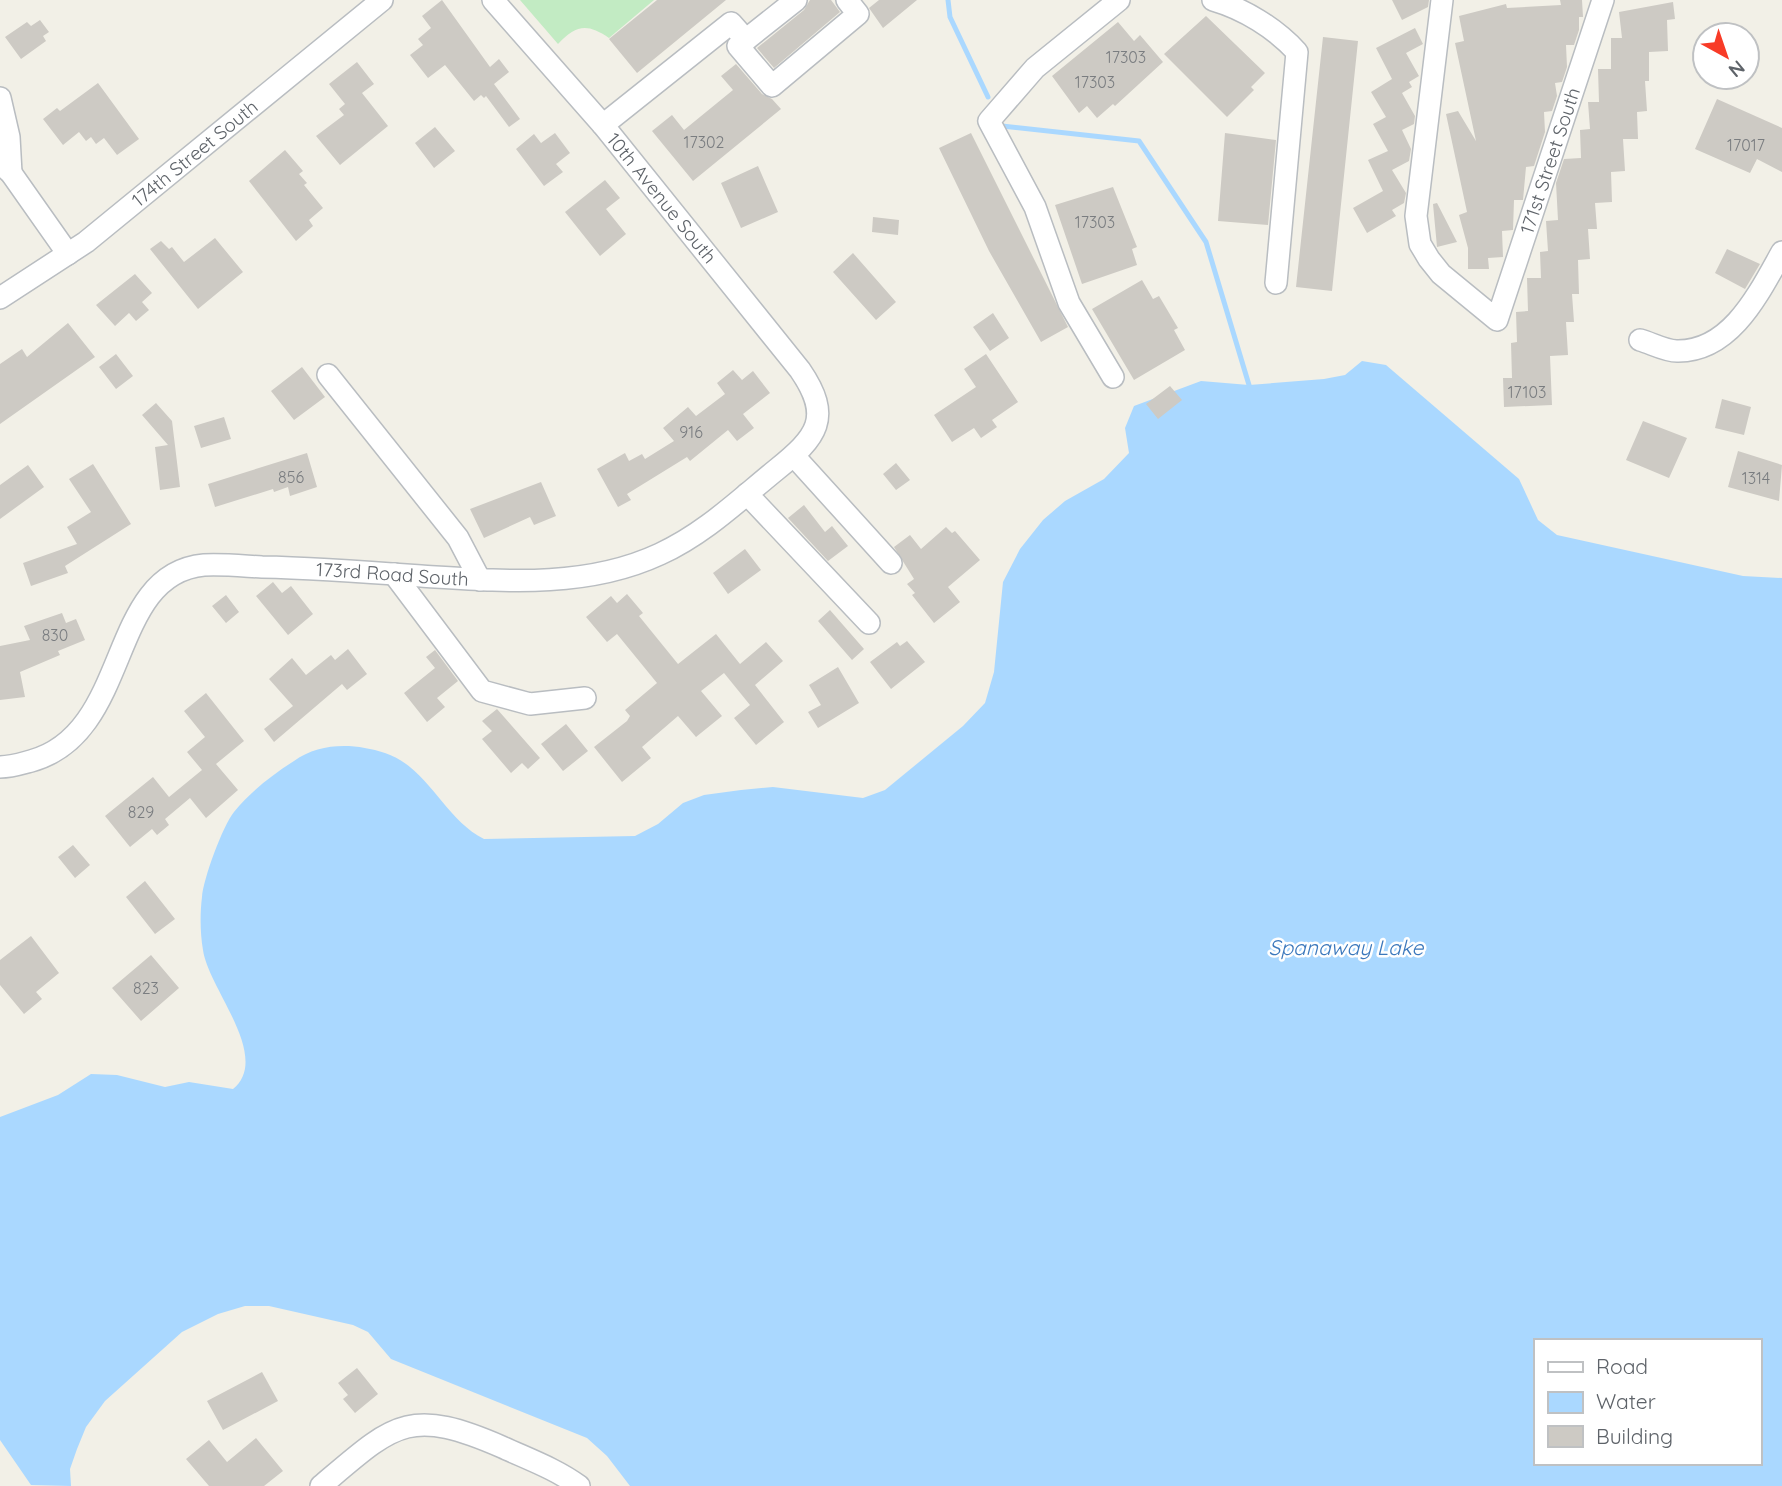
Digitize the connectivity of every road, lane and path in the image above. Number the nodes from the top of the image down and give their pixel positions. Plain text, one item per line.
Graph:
1 (382, 0) edge
2 (493, 0) edge
3 (796, 0) edge
4 (847, 0) edge
5 (1119, 0) edge
6 (1213, 0) edge
7 (1442, 0) edge
8 (1603, 0) edge
9 (746, 40) junction
10 (0, 98) edge
11 (603, 125) junction
12 (6, 168) edge
13 (1782, 252) edge
14 (68, 254) junction
15 (1276, 283) dead end
16 (0, 298) edge
17 (1640, 340) dead end
18 (328, 375) dead end
19 (1113, 377) dead end
20 (819, 404) joint
21 (794, 456) junction
22 (747, 494) junction
23 (891, 563) dead end
24 (394, 574) junction
25 (480, 580) junction
26 (869, 623) dead end
27 (584, 698) dead end
28 (0, 767) edge
29 (563, 1482) edge
30 (321, 1486) edge

1 - 14 street, 174th Street South
2 - 11 street, 10th Avenue South
3 - 9 street
4 - 9 street
5 - 19 street
6 - 15 street
7 - 8 street, 171st Street South
9 - 11 street
10 - 12 street
11 - 20 street, 10th Avenue South
12 - 14 street
13 - 17 street
14 - 16 street, 174th Street South
18 - 25 street
20 - 21 street, 173rd Road South
21 - 22 street, 173rd Road South
21 - 23 street
22 - 25 street, 173rd Road South
22 - 26 street
24 - 25 street, 173rd Road South
24 - 27 street
24 - 28 street, 173rd Road South
29 - 30 street

